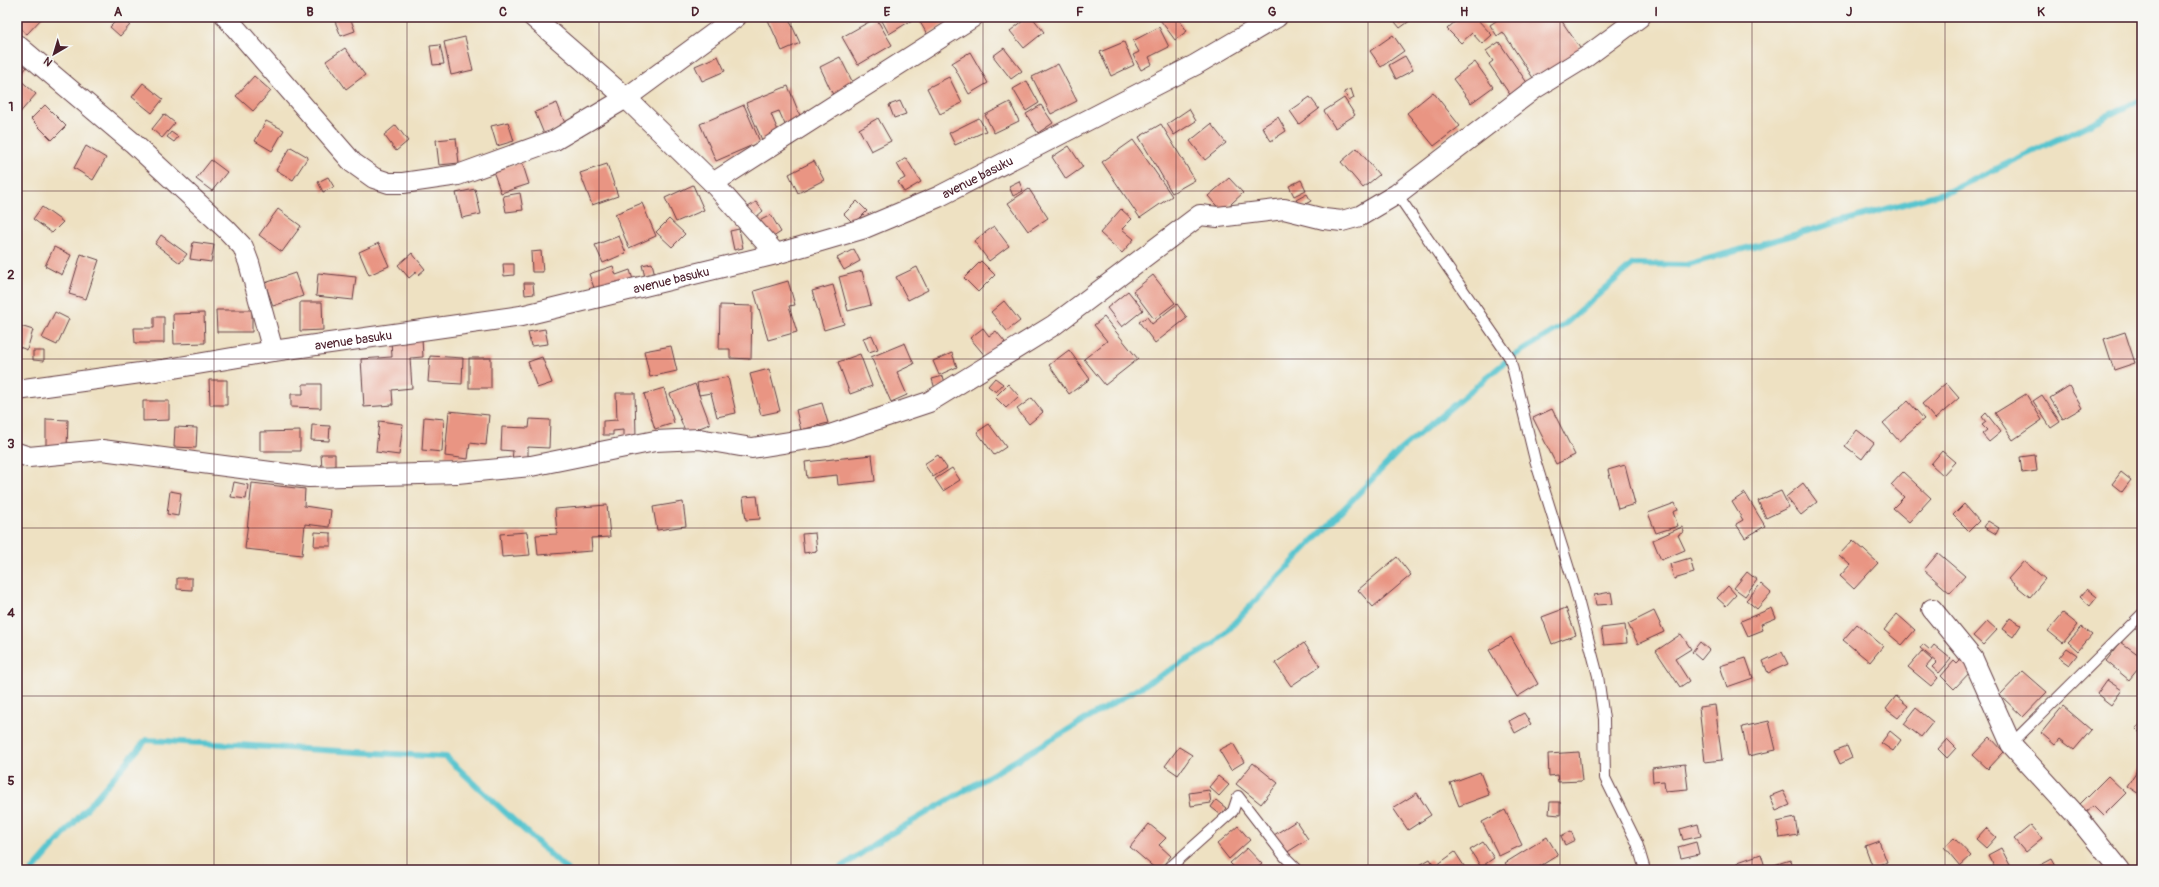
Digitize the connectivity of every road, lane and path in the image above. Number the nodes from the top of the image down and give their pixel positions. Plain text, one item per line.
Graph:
1 (226, 17) edge
2 (533, 17) edge
3 (736, 17) edge
4 (973, 17) edge
5 (1277, 17) edge
6 (1640, 17) edge
7 (17, 45) edge
8 (626, 98) junction
9 (713, 183) junction
10 (1397, 194) junction
11 (776, 254) junction
12 (273, 351) junction
13 (17, 390) edge
14 (17, 453) edge
15 (1932, 610) dead end
16 (2142, 614) edge
17 (2011, 744) junction
18 (1167, 870) edge
19 (1298, 870) edge
20 (1645, 870) edge
21 (2120, 870) edge

1 - 8 street
2 - 8 street
3 - 8 street
4 - 9 street
5 - 11 street, avenue basuku
6 - 10 street
7 - 12 street
8 - 9 street
9 - 11 street
10 - 14 street
10 - 20 lane
11 - 12 street, avenue basuku
12 - 13 street, avenue basuku
15 - 17 street
16 - 17 lane
17 - 21 street
18 - 19 lane

